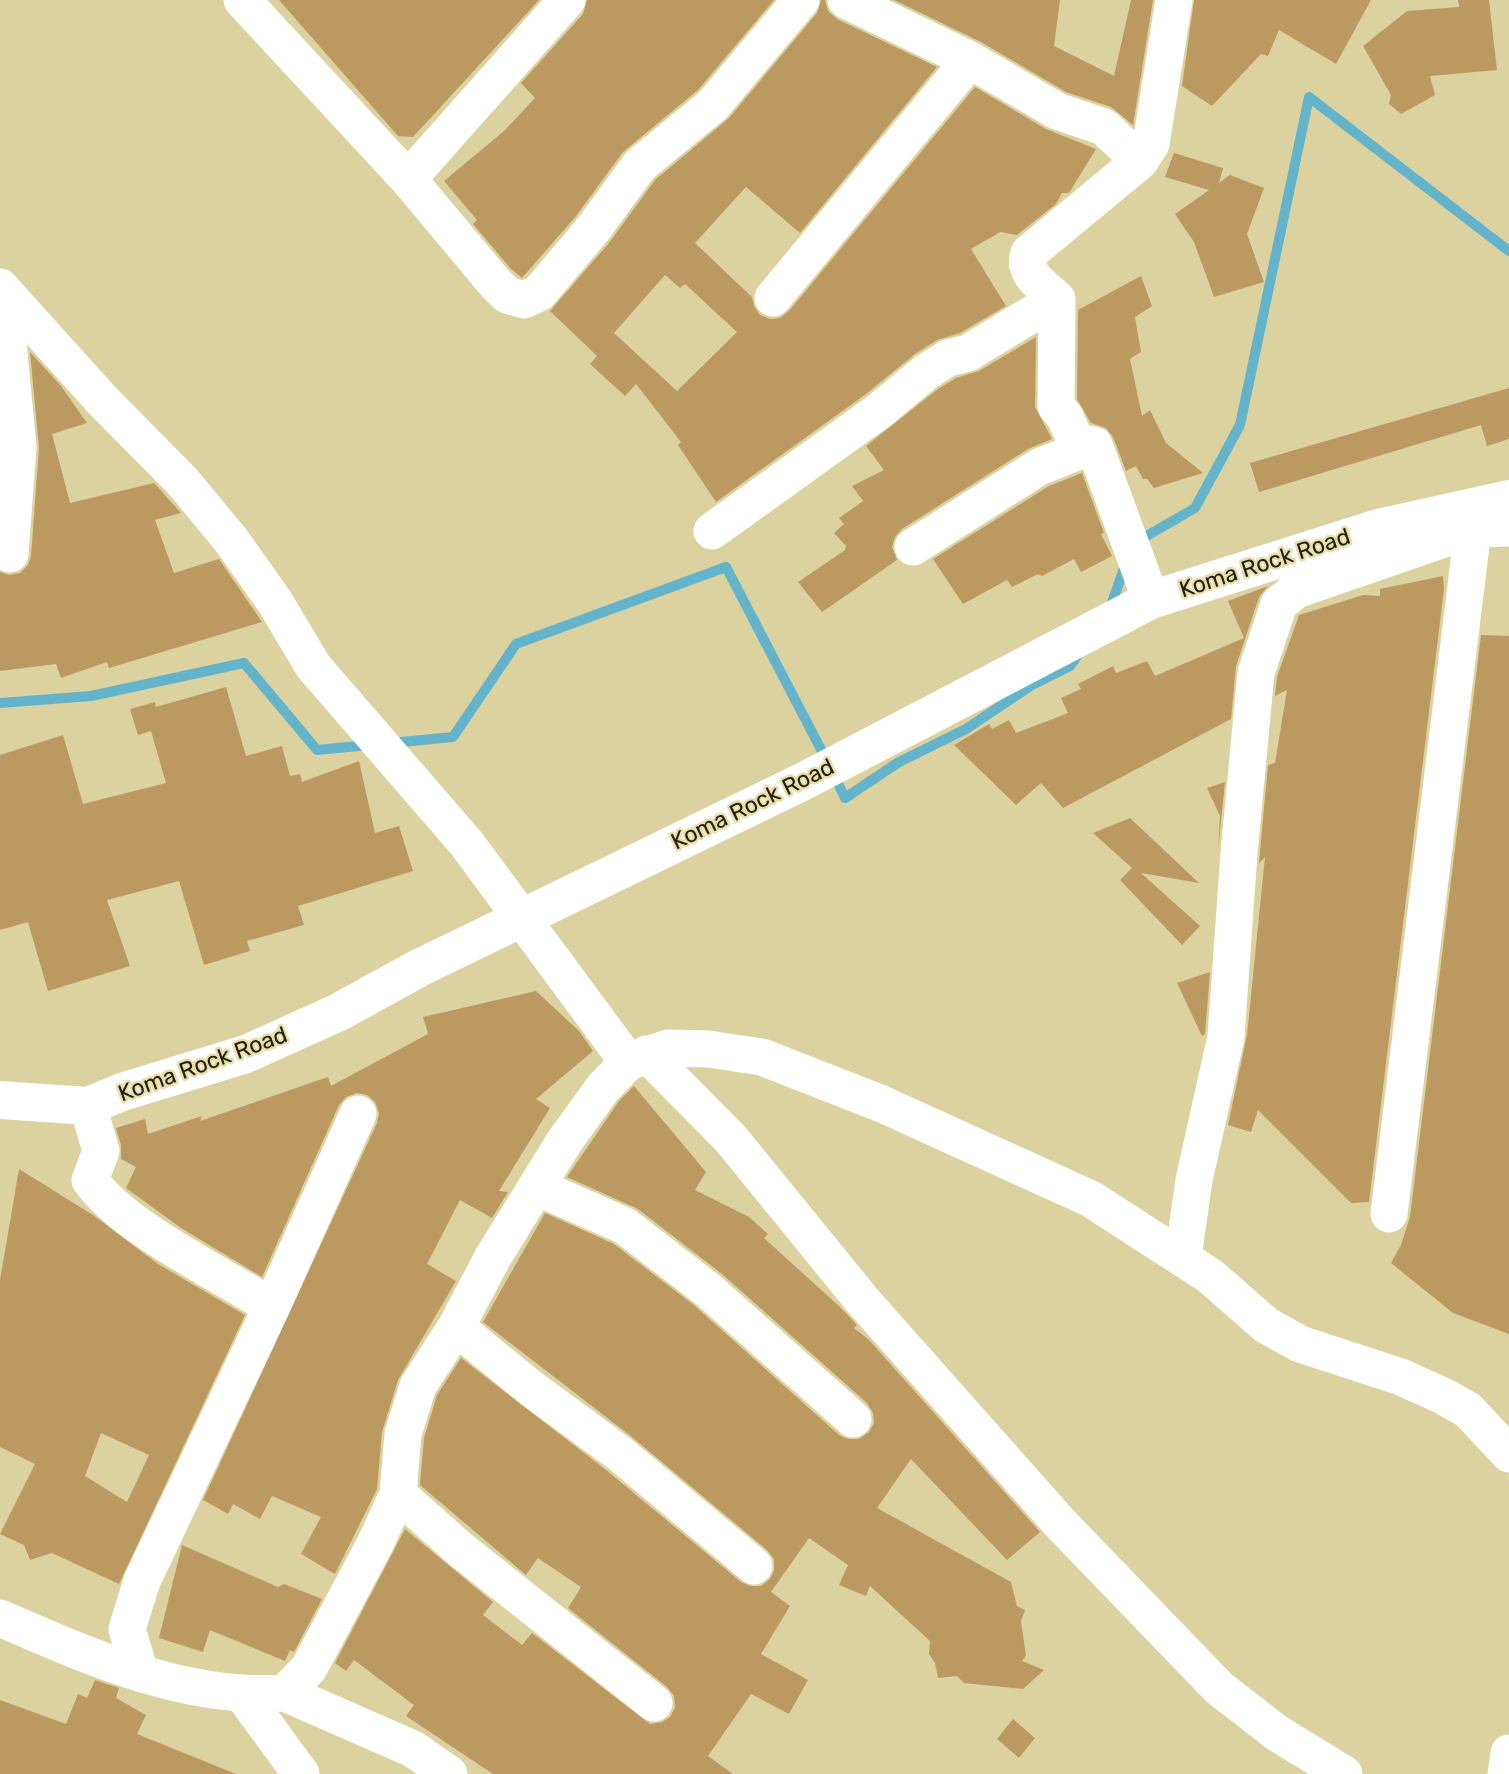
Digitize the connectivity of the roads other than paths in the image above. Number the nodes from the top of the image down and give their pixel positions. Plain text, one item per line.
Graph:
1 (242, 0) edge
2 (567, 0) edge
3 (801, 0) edge
4 (846, 0) edge
5 (1174, 0) edge
6 (970, 60) junction
7 (1140, 161) junction
8 (408, 179) junction
9 (1, 288) edge
10 (773, 299) dead end
11 (1057, 299) junction
12 (1094, 444) junction
13 (1487, 511) edge
14 (1509, 528) edge
15 (712, 531) dead end
16 (913, 547) dead end
17 (10, 554) dead end
18 (1151, 600) junction
19 (523, 917) junction
20 (638, 1058) junction
21 (0, 1100) edge
22 (88, 1106) junction
23 (358, 1114) dead end
24 (537, 1187) junction
25 (1389, 1214) dead end
26 (1183, 1257) junction
27 (273, 1304) junction
28 (456, 1327) junction
29 (853, 1419) dead end
30 (1509, 1454) edge
31 (398, 1494) junction
32 (754, 1566) dead end
33 (0, 1618) edge
34 (140, 1672) junction
35 (285, 1693) junction
36 (244, 1696) junction
37 (654, 1703) dead end
38 (1509, 1753) edge
39 (301, 1774) edge
40 (449, 1774) edge
41 (1344, 1774) edge
42 (1506, 1774) edge

1 - 8 street
2 - 8 street
3 - 8 street
4 - 6 street
5 - 7 street
6 - 7 street
6 - 10 street
7 - 11 street
9 - 17 street
9 - 19 street
11 - 12 street
11 - 15 street
12 - 16 street
12 - 18 street
13 - 14 street
13 - 18 main road, Koma Rock Road
13 - 25 street
13 - 26 street
18 - 19 main road, Koma Rock Road
19 - 20 street
19 - 22 main road, Koma Rock Road
20 - 24 street
20 - 26 street
20 - 41 street
21 - 22 main road, Koma Rock Road
22 - 27 street
23 - 27 street
24 - 28 street
24 - 29 street
26 - 30 street
27 - 34 street
28 - 31 street
28 - 32 street
31 - 35 street
31 - 37 street
33 - 34 street
34 - 36 street
35 - 36 street
35 - 40 street
36 - 39 street
38 - 42 street

